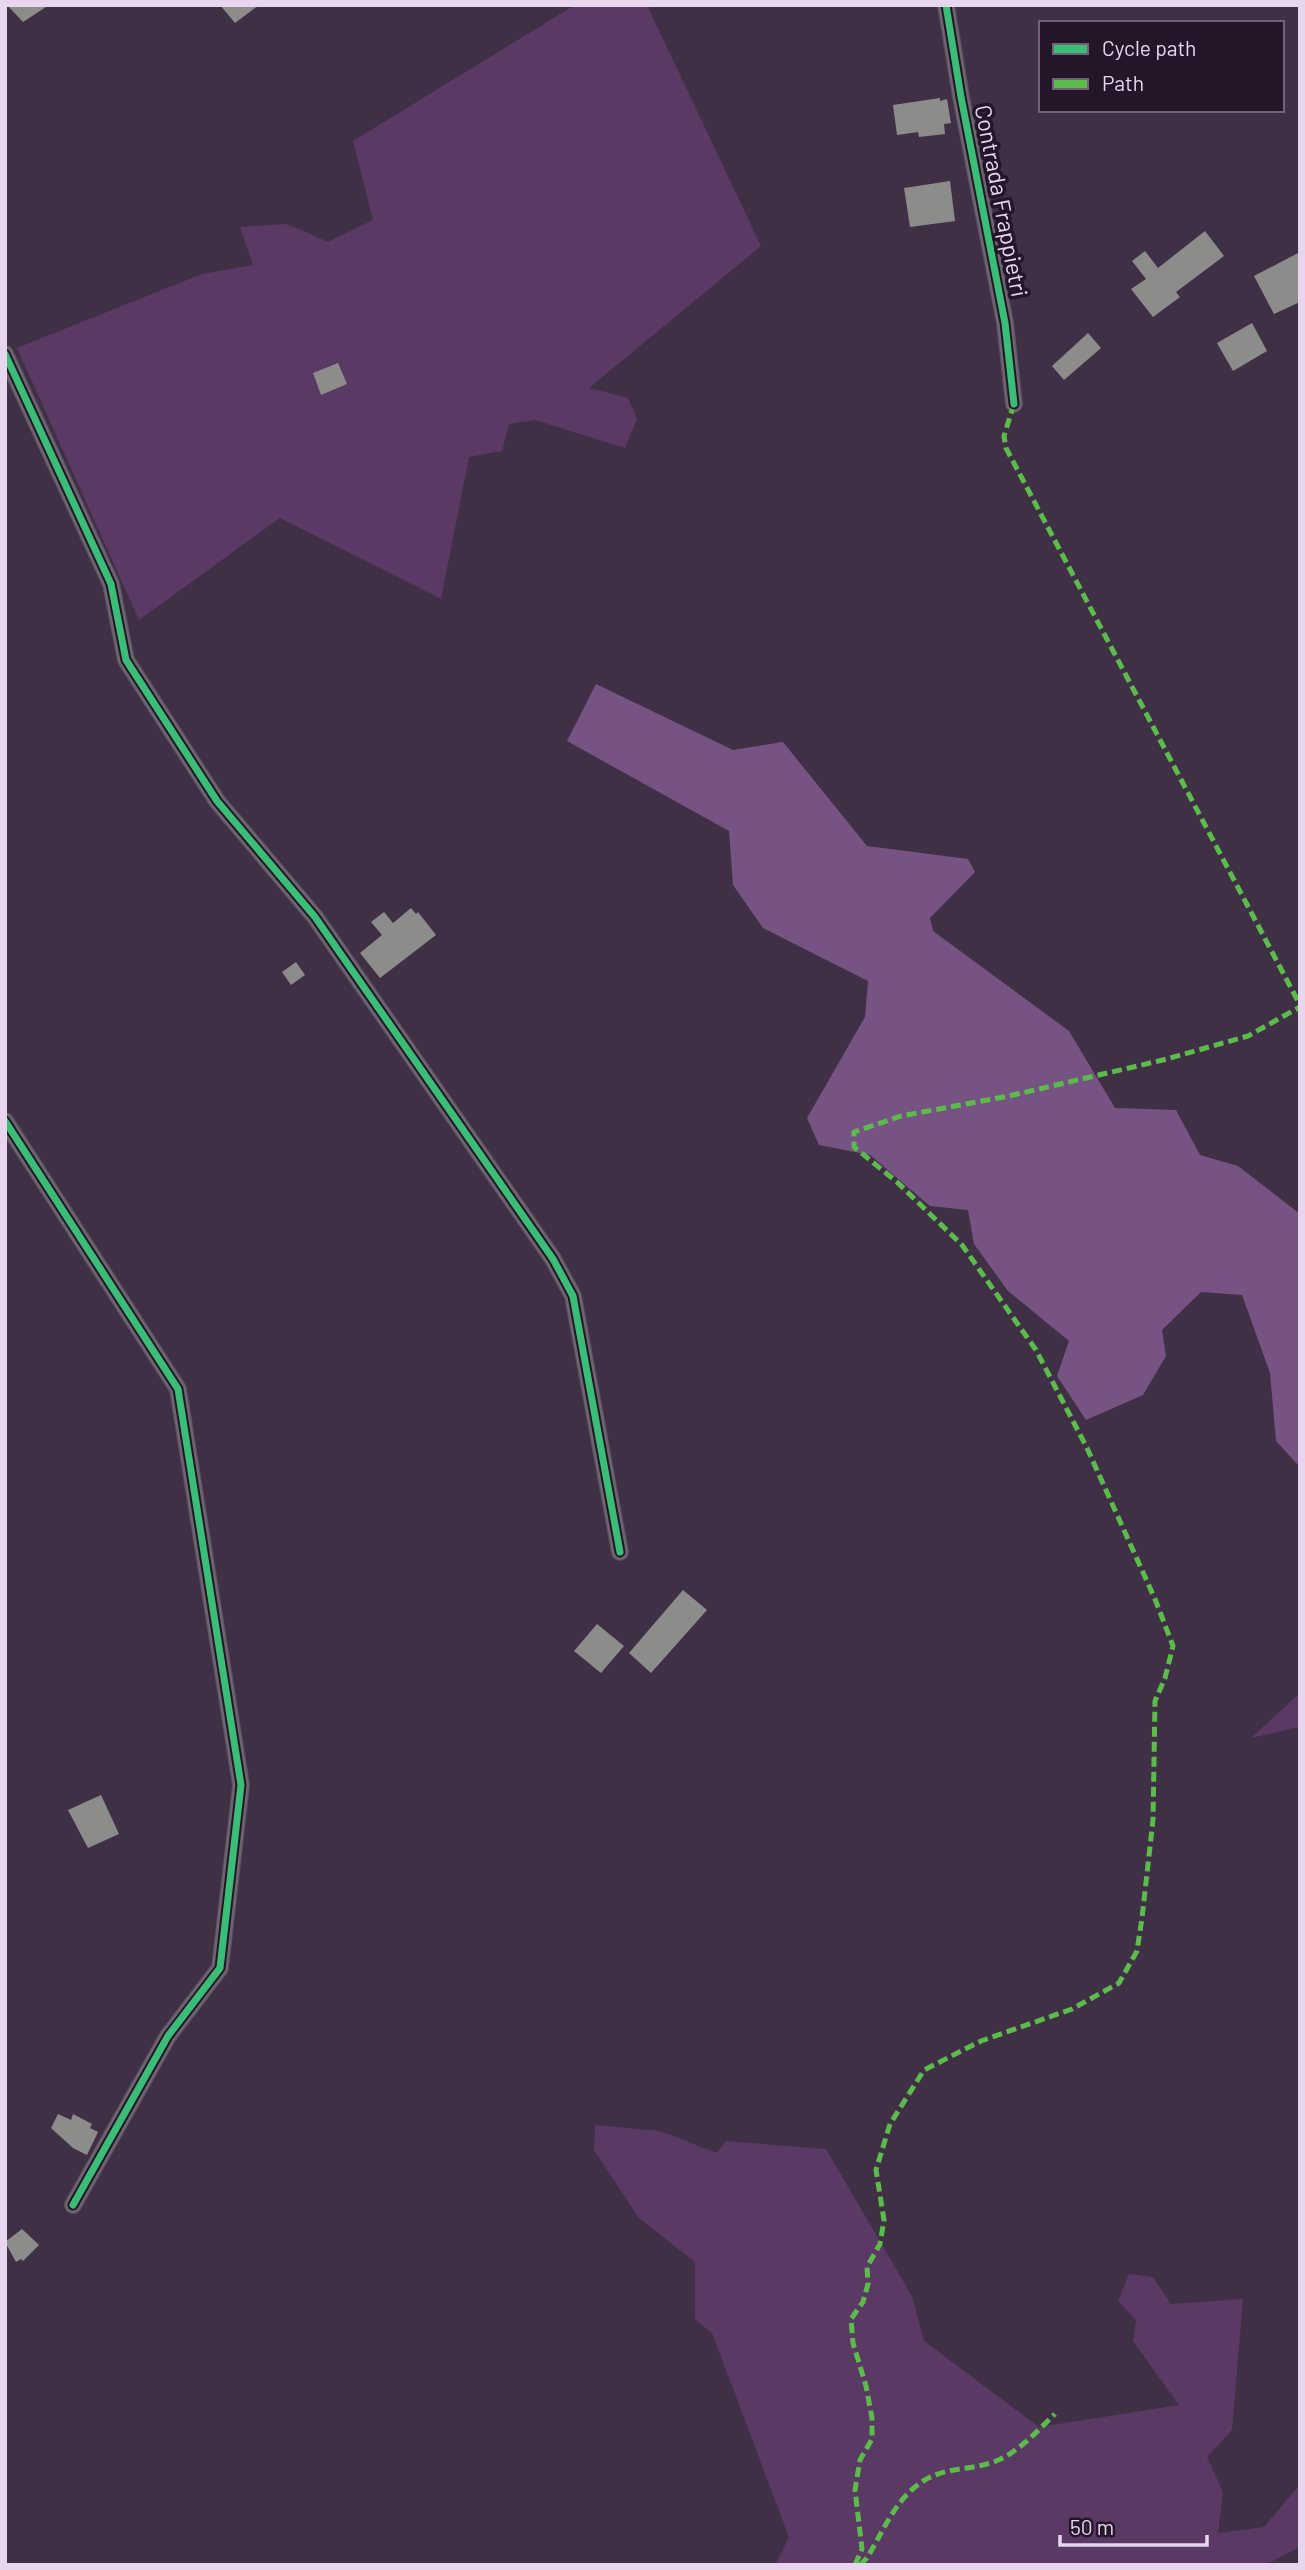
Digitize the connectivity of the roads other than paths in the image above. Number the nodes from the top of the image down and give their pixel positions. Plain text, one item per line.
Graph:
1 (946, 5) edge
2 (8, 361) edge
3 (5, 384) edge
4 (1014, 404) dead end
5 (5, 1121) edge
6 (620, 1552) dead end
7 (73, 2205) dead end

1 - 4 street, Contrada Frappietri
2 - 3 street
2 - 6 street
5 - 7 street

